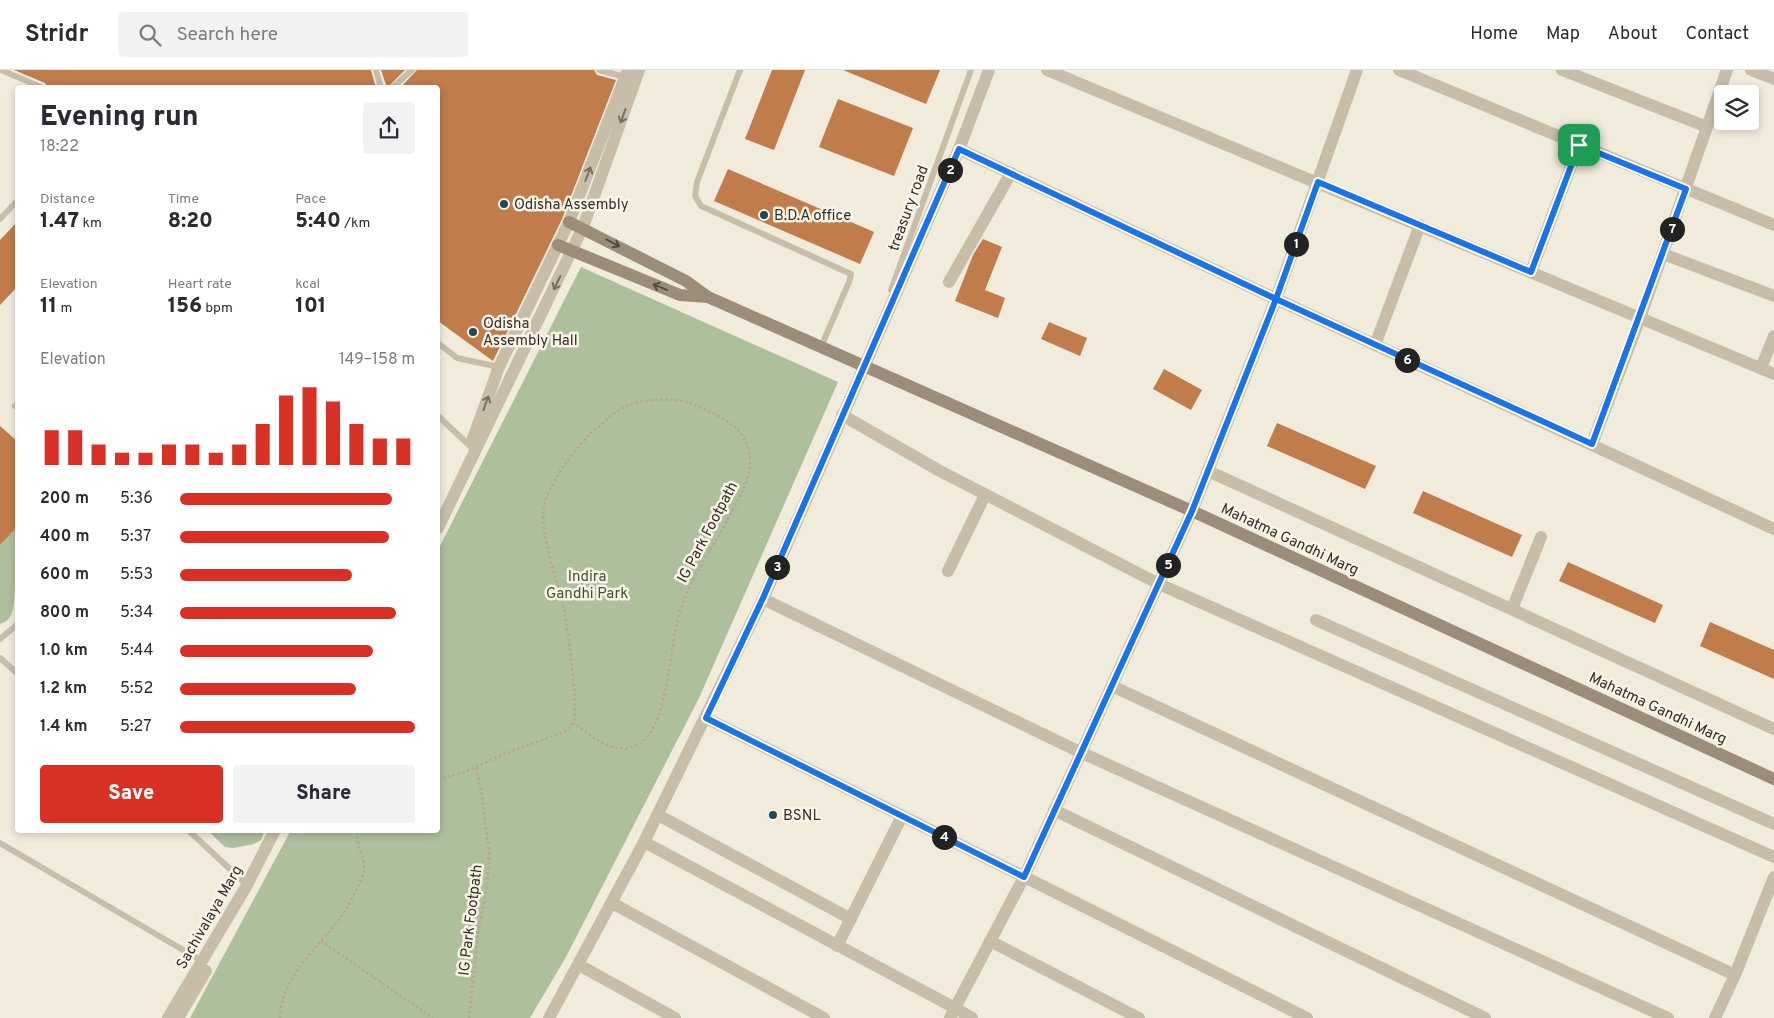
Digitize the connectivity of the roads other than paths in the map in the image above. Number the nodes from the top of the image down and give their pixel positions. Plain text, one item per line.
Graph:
1 (1, 70) edge
2 (376, 70) edge
3 (412, 70) edge
4 (600, 70) edge
5 (639, 70) edge
6 (740, 70) edge
7 (971, 70) edge
8 (989, 70) edge
9 (1047, 70) edge
10 (1357, 70) edge
11 (1399, 70) edge
12 (1562, 70) edge
13 (1727, 70) edge
14 (1750, 70) edge
15 (626, 74) edge
16 (1774, 79) edge
17 (36, 85) edge
18 (380, 85) edge
19 (395, 85) edge
20 (1707, 127) junction
21 (1579, 145) junction
22 (959, 149) junction
23 (1011, 173) junction
24 (1318, 182) junction
25 (1686, 189) junction
26 (15, 203) edge
27 (0, 219) edge
28 (569, 222) junction
29 (1420, 225) junction
30 (1774, 225) edge
31 (583, 228) junction
32 (558, 245) junction
33 (572, 251) junction
34 (1663, 254) junction
35 (1531, 272) junction
36 (949, 282) dead end
37 (1774, 296) edge
38 (708, 297) junction
39 (1276, 299) junction
40 (1640, 318) junction
41 (1774, 336) edge
42 (440, 345) edge
43 (1375, 345) junction
44 (820, 347) junction
45 (865, 360) junction
46 (499, 367) junction
47 (1761, 368) junction
48 (1774, 374) edge
49 (842, 415) junction
50 (440, 418) edge
51 (1592, 444) junction
52 (470, 446) junction
53 (1208, 471) junction
54 (985, 495) junction
55 (440, 507) edge
56 (1192, 511) junction
57 (440, 524) edge
58 (1774, 529) edge
59 (1541, 537) dead end
60 (948, 571) dead end
61 (1159, 584) junction
62 (763, 598) junction
63 (1512, 609) junction
64 (1316, 620) dead end
65 (15, 626) edge
66 (0, 639) edge
67 (0, 660) edge
68 (15, 672) edge
69 (1112, 686) junction
70 (706, 718) junction
71 (1774, 729) edge
72 (1082, 753) junction
73 (1774, 779) edge
74 (1054, 810) junction
75 (658, 815) junction
76 (902, 816) junction
77 (1774, 824) edge
78 (191, 833) edge
79 (273, 833) edge
80 (281, 833) edge
81 (644, 842) junction
82 (0, 843) edge
83 (1774, 857) edge
84 (1024, 877) junction
85 (1774, 877) edge
86 (247, 885) junction
87 (612, 903) junction
88 (851, 919) junction
89 (990, 941) junction
90 (838, 946) junction
91 (202, 962) junction
92 (579, 965) junction
93 (1735, 975) junction
94 (952, 1013) edge
95 (168, 1018) edge
96 (178, 1018) edge
97 (549, 1018) edge
98 (675, 1018) edge
99 (824, 1018) edge
100 (972, 1018) edge
101 (1139, 1018) edge
102 (1308, 1018) edge
103 (1485, 1018) edge
104 (1668, 1018) edge
105 (1714, 1018) edge

1 - 17 lane
2 - 18 lane
3 - 19 lane
4 - 15 lane
5 -> 31 street
6 - 44 lane
7 - 45 lane, treasury road
8 - 22 street
9 - 24 street
10 - 24 street
11 - 21 street
12 - 20 street
13 - 20 street
14 - 16 street
28 -> 15 street
20 - 25 street
21 - 25 street
21 - 35 street
22 - 23 street
22 - 45 street
23 - 36 street
23 - 39 street
24 - 29 street
24 - 39 street
25 - 30 street
25 - 34 street
26 - 27 lane
28 - 31 main road, Mahatma Gandhi Marg
28 - 32 street
29 - 35 street
29 - 43 street
31 - 33 street
31 -> 38 main road, Mahatma Gandhi Marg
32 - 33 main road, Mahatma Gandhi Marg
32 - 46 street
38 -> 33 main road, Mahatma Gandhi Marg
33 -> 57 street
34 - 37 street
34 - 40 street
35 - 40 street
38 - 44 main road, Mahatma Gandhi Marg
39 - 43 street
39 - 53 street
40 - 47 street
40 - 51 street
41 - 47 street
42 - 46 lane
43 - 51 street
44 - 45 main road, Mahatma Gandhi Marg
45 - 49 street
45 - 56 main road, Mahatma Gandhi Marg
52 -> 46 street
47 - 48 street
49 - 54 street
49 - 62 street
50 - 52 lane
51 - 58 street
52 - 55 street
53 - 56 street
53 - 63 street
54 - 60 street
54 - 61 street
56 - 61 street
56 - 73 main road, Mahatma Gandhi Marg
59 - 63 street
61 - 69 street
61 - 83 street
62 - 70 street
62 - 72 street
63 - 71 street
64 - 77 street
65 - 66 lane
67 - 68 lane
69 - 72 street
69 - 93 street
70 - 75 street
70 - 76 street
72 - 74 street
72 - 104 street
74 - 84 street
74 - 103 street
75 - 81 street
75 - 88 street
76 - 84 street
76 - 88 street
78 - 86 lane
79 - 86 street, Sachivalaya Marg
80 - 96 street, Sachivalaya Marg
81 - 87 street
81 - 90 street
82 - 91 lane
84 - 89 street
84 - 102 street
85 - 93 street
86 - 91 street, Sachivalaya Marg
87 - 92 street
87 - 99 street
88 - 90 street
89 - 94 street
89 - 101 street
90 - 94 street
91 - 95 street, Sachivalaya Marg
92 - 97 street
92 - 98 street
93 - 105 street
94 - 100 street

